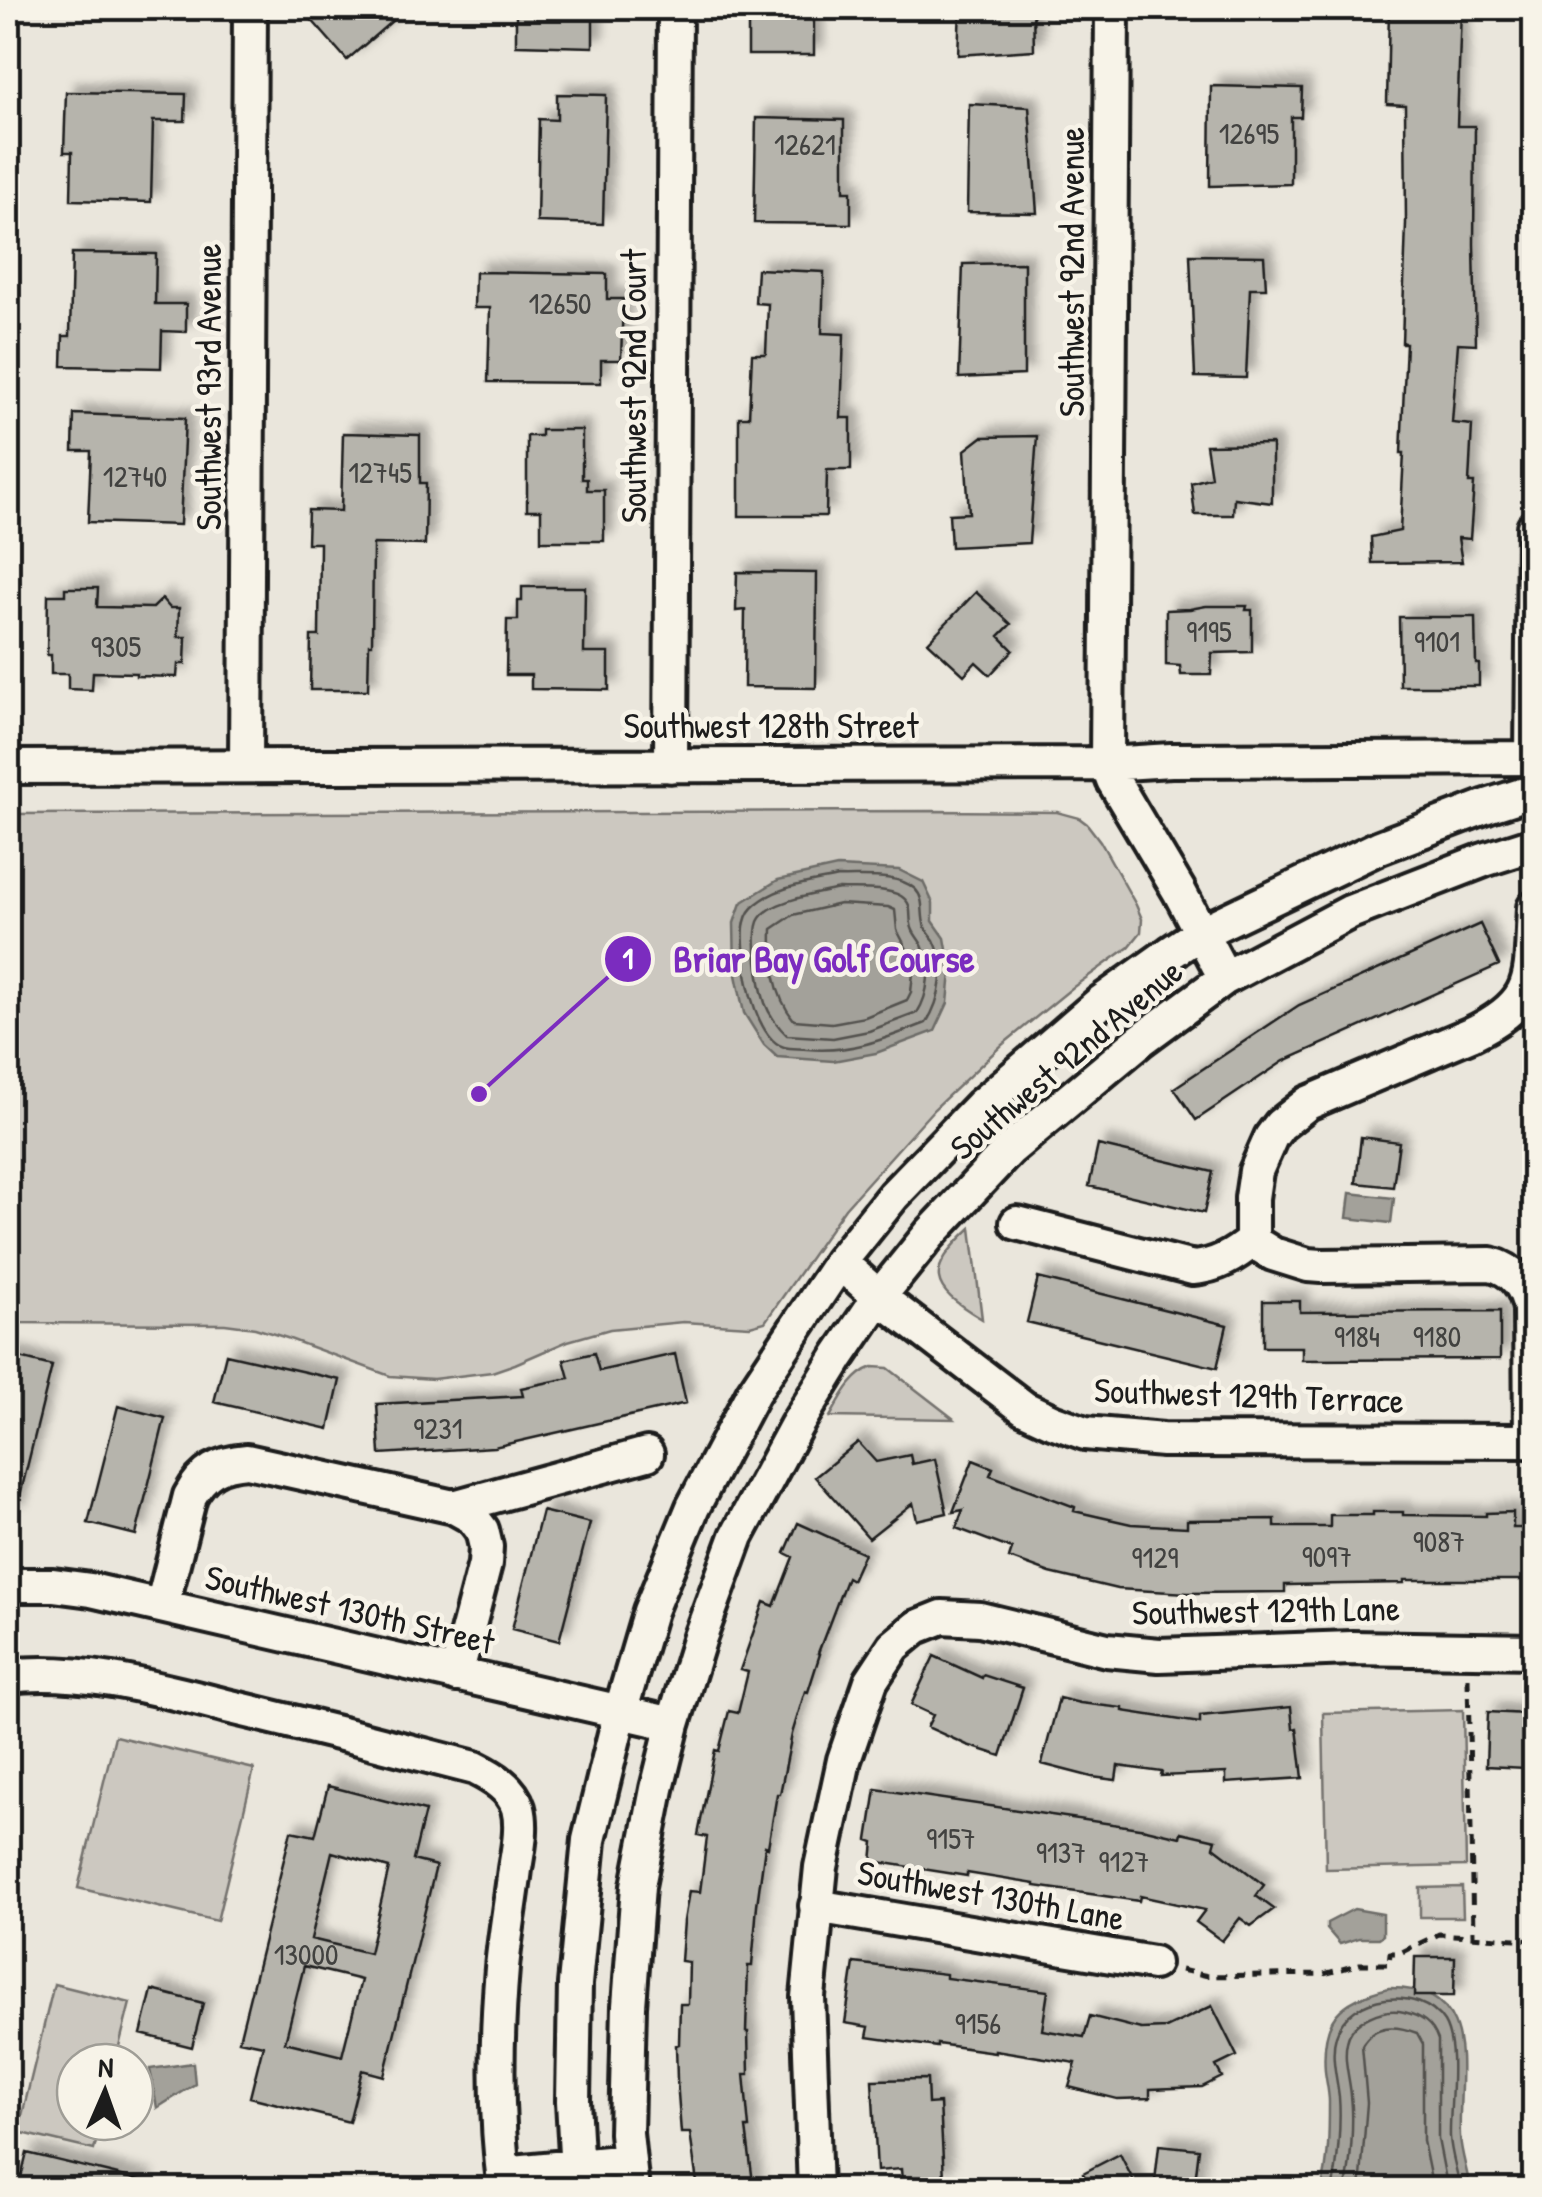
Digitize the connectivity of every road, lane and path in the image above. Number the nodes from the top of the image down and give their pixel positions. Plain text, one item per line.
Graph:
1 (250, 8) edge
2 (675, 8) edge
3 (1112, 8) edge
4 (1534, 528) edge
5 (1533, 758) edge
6 (1108, 764) junction
7 (246, 766) junction
8 (671, 766) junction
9 (8, 767) edge
10 (1534, 792) edge
11 (1534, 844) edge
12 (1534, 908) edge
13 (1200, 933) junction
14 (1224, 978) junction
15 (1017, 1222) dead end
16 (1252, 1241) junction
17 (840, 1262) junction
18 (879, 1297) junction
19 (1533, 1442) edge
20 (647, 1454) dead end
21 (454, 1506) junction
22 (8, 1586) edge
23 (162, 1606) junction
24 (1534, 1651) edge
25 (1468, 1665) dead end
26 (456, 1675) junction
27 (8, 1676) edge
28 (620, 1713) junction
29 (673, 1724) junction
30 (816, 1906) junction
31 (1473, 1934) junction
32 (1531, 1940) dead end
33 (1153, 1963) dead end
34 (1199, 1975) dead end
35 (631, 2175) edge
36 (576, 2178) edge
37 (504, 2181) edge
38 (815, 2190) edge

1 - 7 street, Southwest 93rd Avenue
2 - 8 street, Southwest 92nd Court
3 - 6 street, Southwest 92nd Avenue
4 - 5 street
5 - 6 street, Southwest 128th Street
6 - 8 street, Southwest 128th Street
6 - 13 street, Southwest 92nd Avenue
7 - 8 street, Southwest 128th Street
7 - 9 street, Southwest 128th Street
10 - 13 street
11 - 14 street
12 - 16 street
13 - 14 street, Southwest 92nd Avenue
13 - 17 street, Southwest 92nd Avenue
14 - 18 street, Southwest 92nd Avenue
15 - 16 street
16 - 19 street
17 - 18 street, Southwest 129th Terrace
17 - 28 street, Southwest 92nd Avenue
18 - 19 street, Southwest 129th Terrace
18 - 29 street, Southwest 92nd Avenue
20 - 21 street
21 - 23 street
21 - 26 street
22 - 23 street, Southwest 130th Street
23 - 26 street, Southwest 130th Street
24 - 30 street, Southwest 129th Lane
25 - 31 path
26 - 28 street, Southwest 130th Street
27 - 37 street
28 - 29 street, Southwest 130th Street
28 - 36 street, Southwest 92nd Avenue
29 - 35 street, Southwest 92nd Avenue
30 - 33 street, Southwest 130th Lane
30 - 38 street
31 - 32 path
31 - 34 path
35 - 36 street
36 - 37 street

